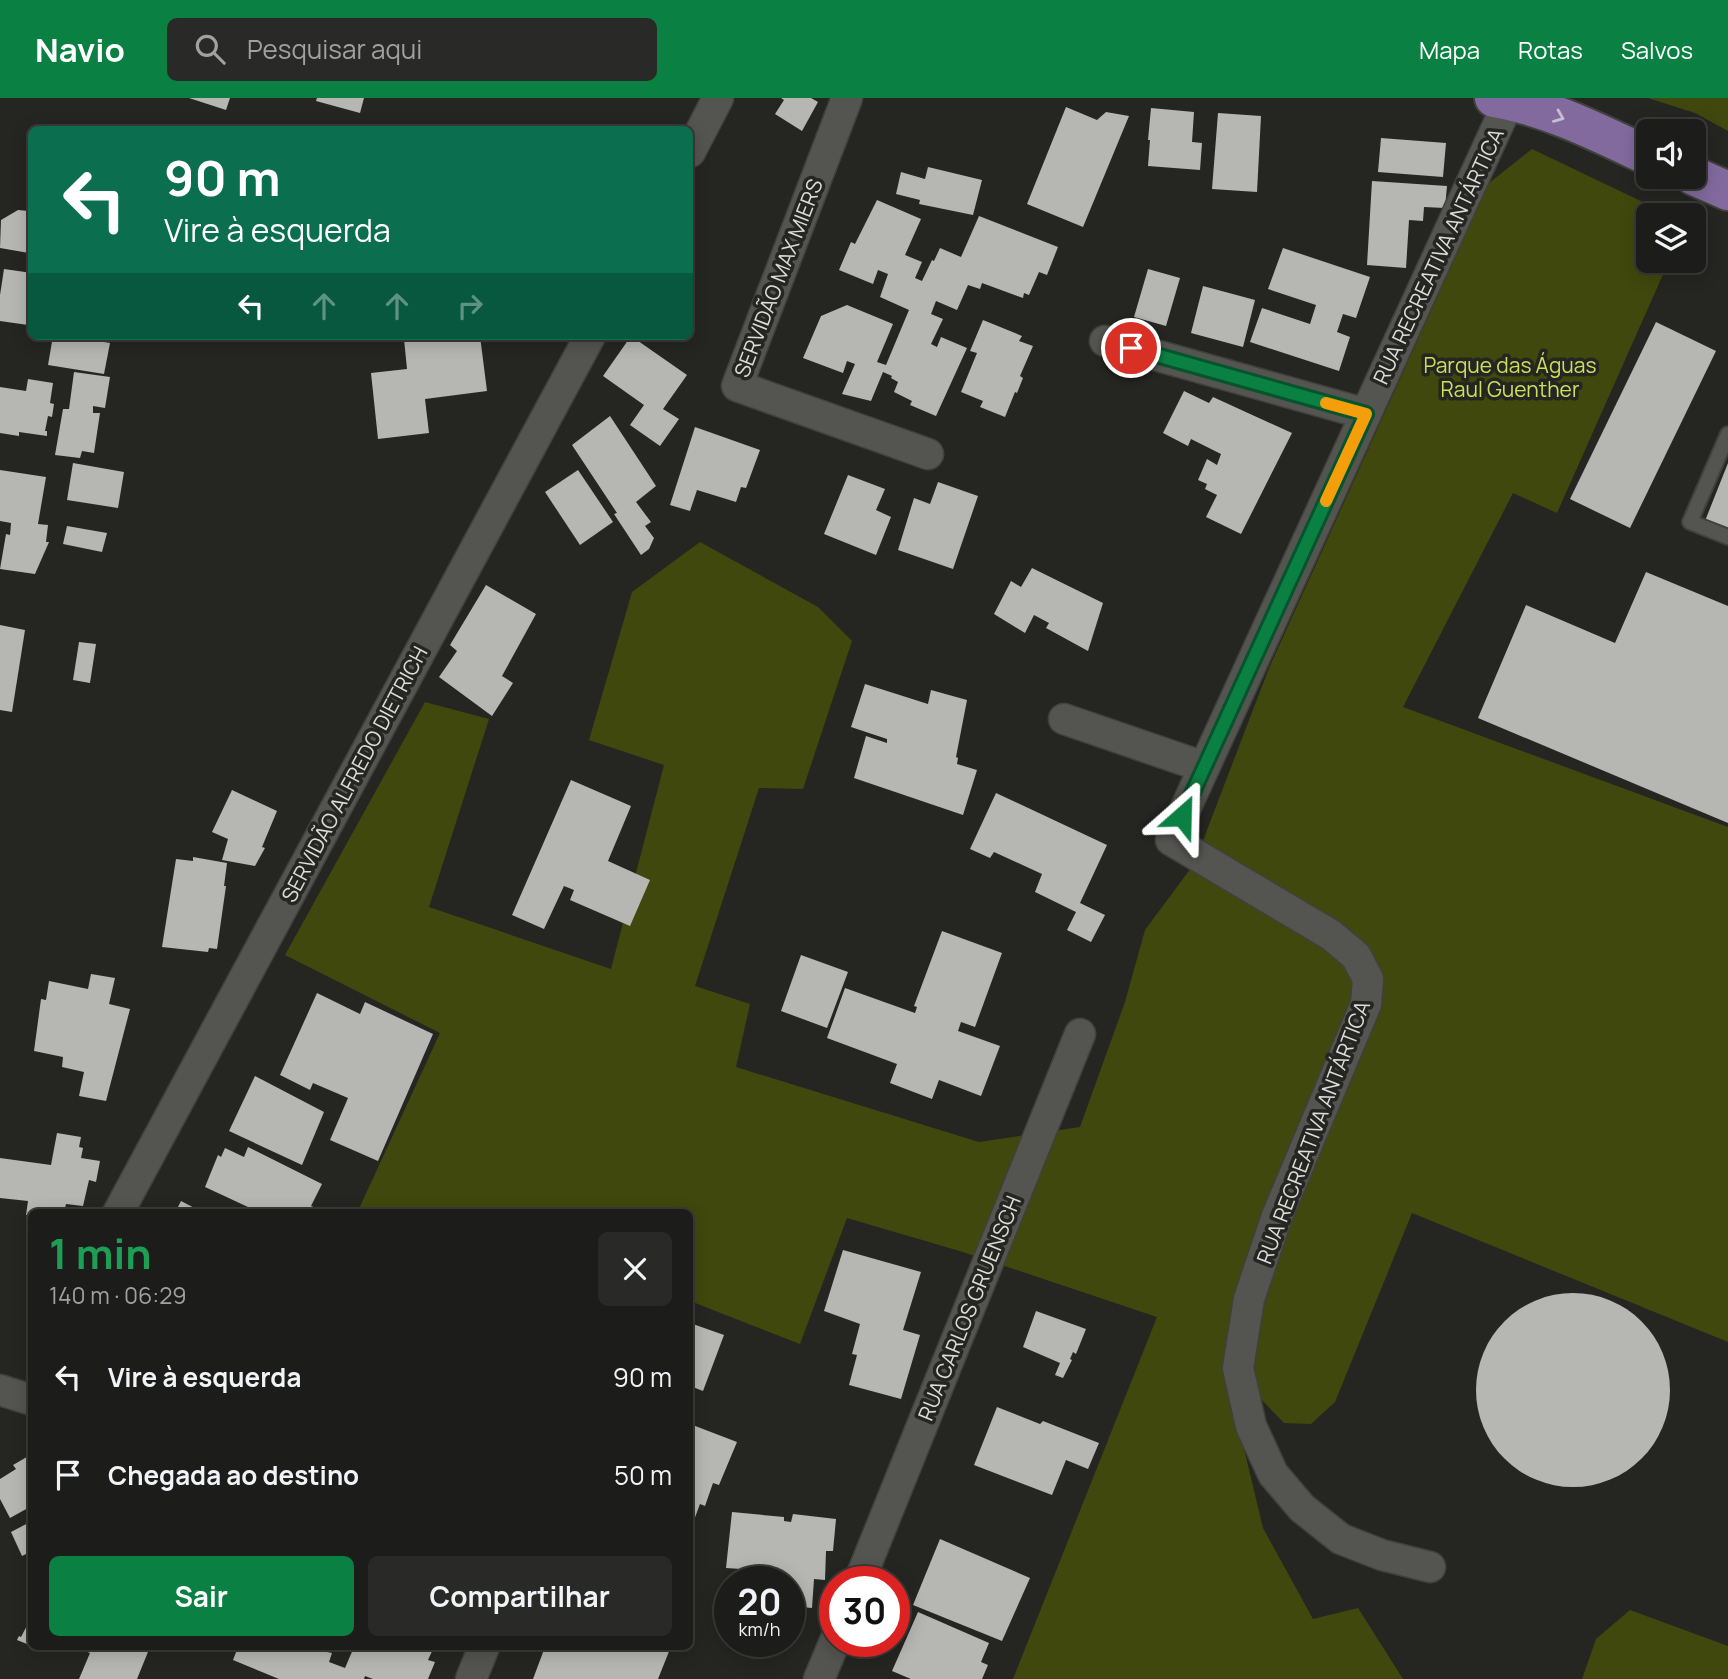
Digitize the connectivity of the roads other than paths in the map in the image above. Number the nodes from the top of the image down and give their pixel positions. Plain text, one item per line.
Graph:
1 (718, 98) edge
2 (847, 98) edge
3 (1502, 99) edge
4 (693, 146) edge
5 (1636, 151) edge
6 (1706, 181) edge
7 (1728, 191) edge
8 (588, 340) edge
9 (1105, 341) dead end
10 (1366, 414) junction
11 (1728, 435) edge
12 (928, 454) dead end
13 (1728, 537) edge
14 (1064, 719) dead end
15 (1205, 767) junction
16 (1080, 1034) dead end
17 (120, 1209) edge
18 (865, 1566) edge
19 (1430, 1567) dead end
20 (483, 1650) edge
21 (828, 1657) edge
22 (471, 1679) edge
23 (819, 1679) edge

1 - 4 street
2 - 12 street, SERVIDÃO MAX MIERS
3 -> 5 main road
3 - 10 street, RUA RECREATIVA ANTÁRTICA
6 - 7 main road
8 - 17 street, SERVIDÃO ALFREDO DIETRICH
9 - 10 street
10 - 15 street, RUA RECREATIVA ANTÁRTICA
11 - 13 lane
14 - 15 street
15 - 19 street, RUA RECREATIVA ANTÁRTICA
16 - 18 street, RUA CARLOS GRUENSCH
20 - 22 street
21 - 23 street

